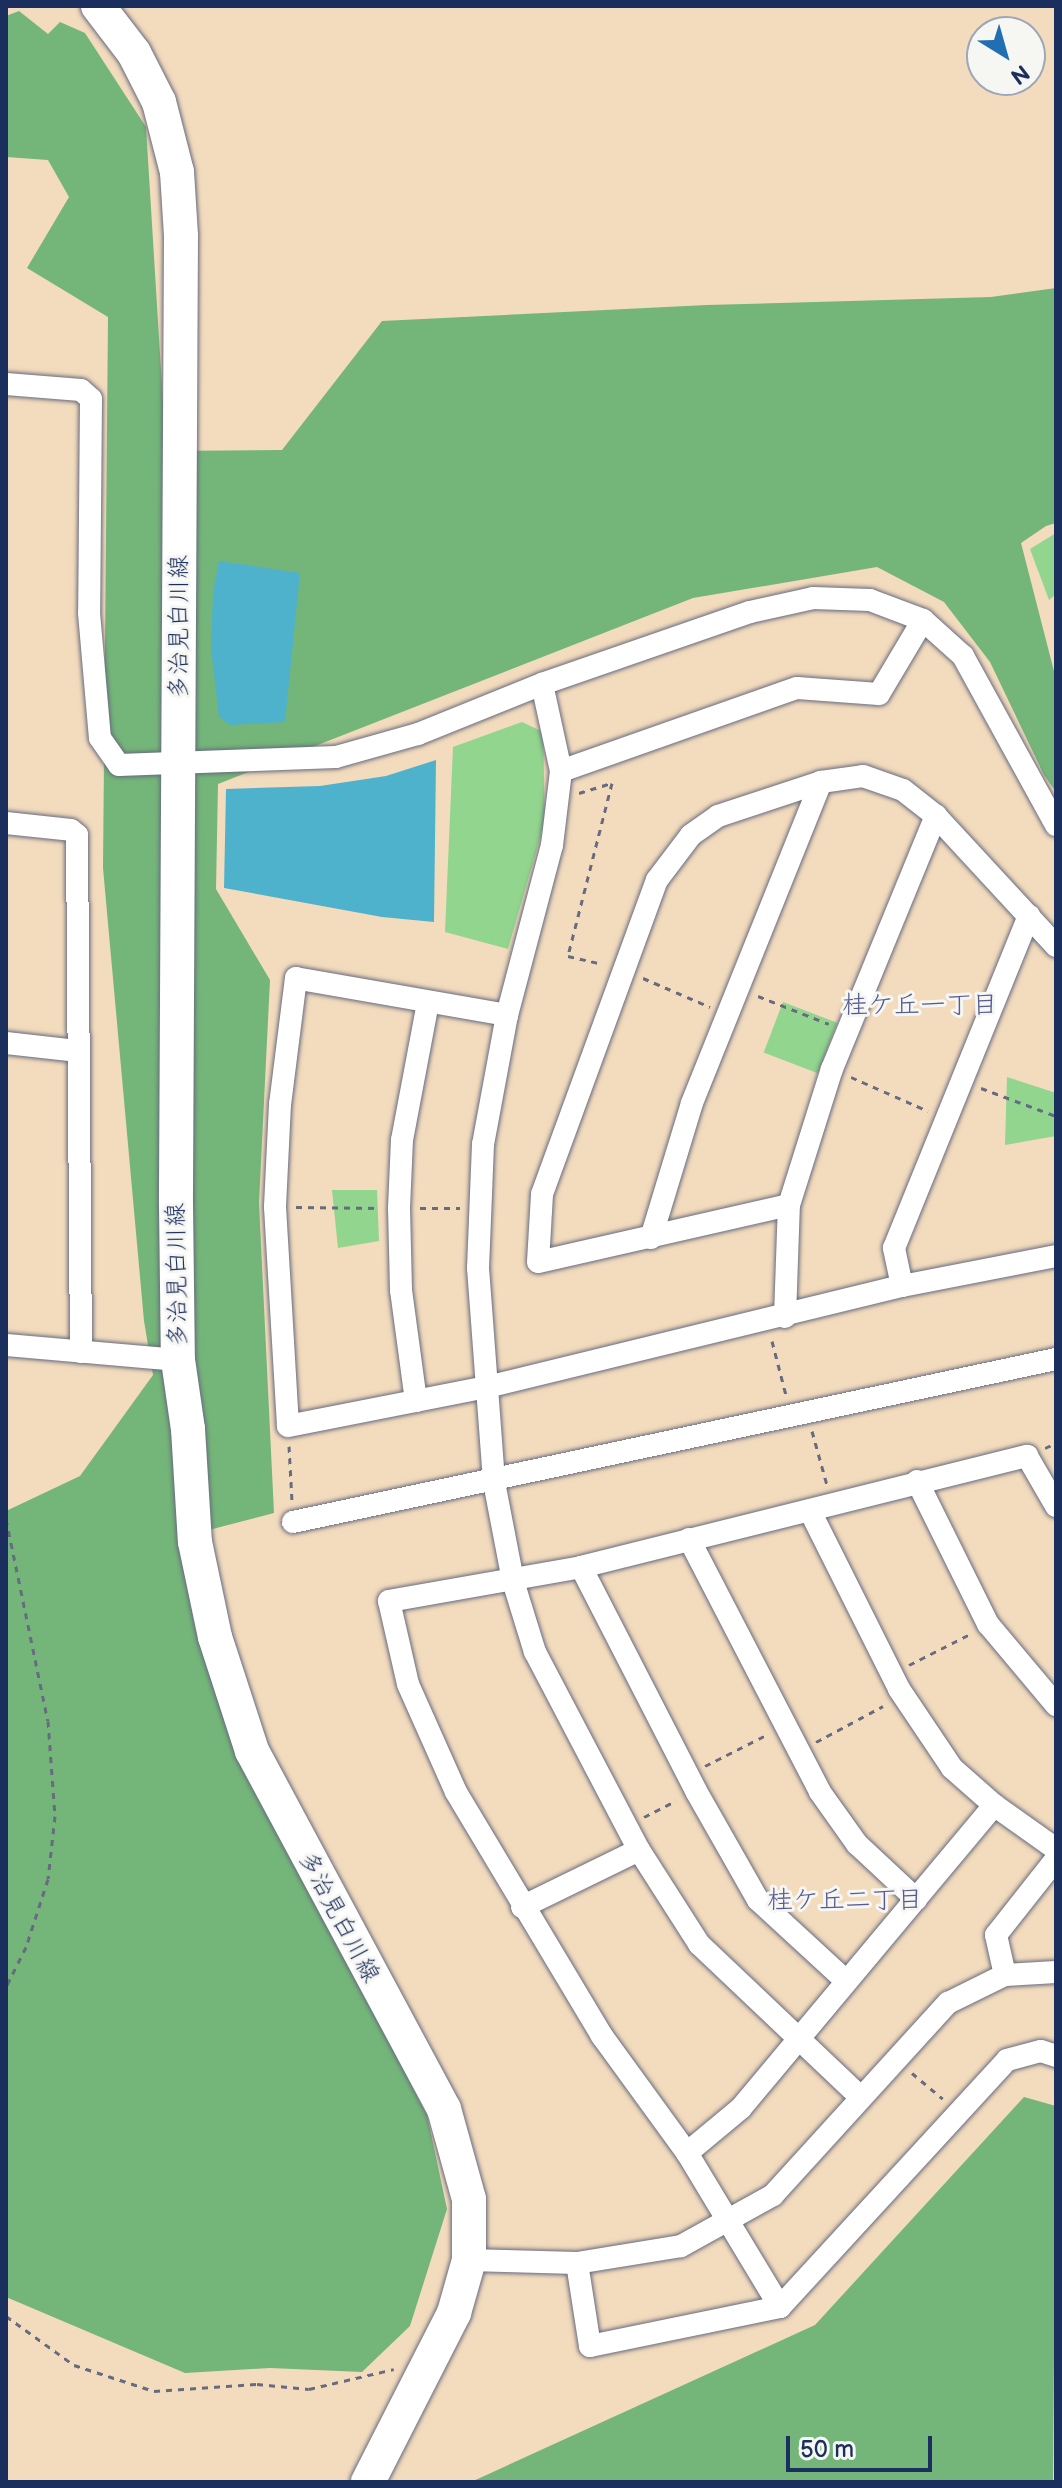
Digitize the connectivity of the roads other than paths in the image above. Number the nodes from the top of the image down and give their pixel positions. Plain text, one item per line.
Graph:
1 (98, 6) edge
2 (6, 384) edge
3 (923, 620) junction
4 (542, 684) junction
5 (179, 762) junction
6 (561, 771) junction
7 (821, 782) junction
8 (936, 816) junction
9 (6, 823) edge
10 (1056, 825) edge
11 (1029, 915) junction
12 (1056, 946) edge
13 (428, 1002) junction
14 (507, 1015) junction
15 (6, 1043) edge
16 (77, 1051) junction
17 (789, 1205) junction
18 (651, 1238) junction
19 (1056, 1256) edge
20 (902, 1286) junction
21 (776, 1319) junction
22 (6, 1345) edge
23 (81, 1352) junction
24 (1056, 1359) edge
25 (178, 1360) junction
26 (487, 1387) junction
27 (416, 1401) junction
28 (917, 1481) junction
29 (494, 1482) junction
30 (1056, 1506) edge
31 (810, 1511) junction
32 (293, 1522) road end
33 (689, 1539) junction
34 (581, 1567) junction
35 (513, 1581) junction
36 (1056, 1705) edge
37 (994, 1805) junction
38 (1056, 1849) edge
39 (639, 1850) junction
40 (1056, 1859) edge
41 (916, 1899) junction
42 (522, 1907) junction
43 (1056, 1972) edge
44 (1005, 1975) junction
45 (846, 1981) junction
46 (798, 2038) junction
47 (1056, 2056) edge
48 (860, 2097) junction
49 (687, 2153) junction
50 (728, 2221) junction
51 (469, 2260) junction
52 (577, 2263) junction
53 (780, 2307) junction
54 (368, 2482) edge

1 - 5 main road, 多治見白川線
2 - 5 street
3 - 4 street
3 - 6 street
3 - 10 street
4 - 5 street
4 - 6 street
5 - 25 main road, 多治見白川線
6 - 14 street
7 - 8 street
7 - 18 street
7 - 18 street
8 - 11 street
8 - 17 street
9 - 16 street
11 - 12 street
11 - 20 street
13 - 14 street
13 - 27 street
13 - 27 street
14 - 26 street
15 - 16 street
16 - 23 street
17 - 18 street
17 - 21 street
19 - 20 street
20 - 21 street
21 - 26 street
22 - 23 street
23 - 25 street
24 - 29 street
25 - 51 main road, 多治見白川線
26 - 27 street
26 - 29 street
28 - 30 street
28 - 31 street
28 - 36 street
29 - 32 street
29 - 35 street
31 - 33 street
31 - 37 street
33 - 34 street
33 - 41 street
34 - 35 street
34 - 45 street
35 - 39 street
35 - 42 street
37 - 38 street
37 - 41 street
39 - 42 street
39 - 46 street
40 - 44 street
41 - 45 street
42 - 49 street
43 - 44 street
44 - 48 street
45 - 46 street
46 - 48 street
46 - 49 street
47 - 53 street
48 - 50 street
49 - 50 street
50 - 52 street
50 - 53 street
51 - 52 street
51 - 54 main road, 多治見白川線
52 - 53 street

